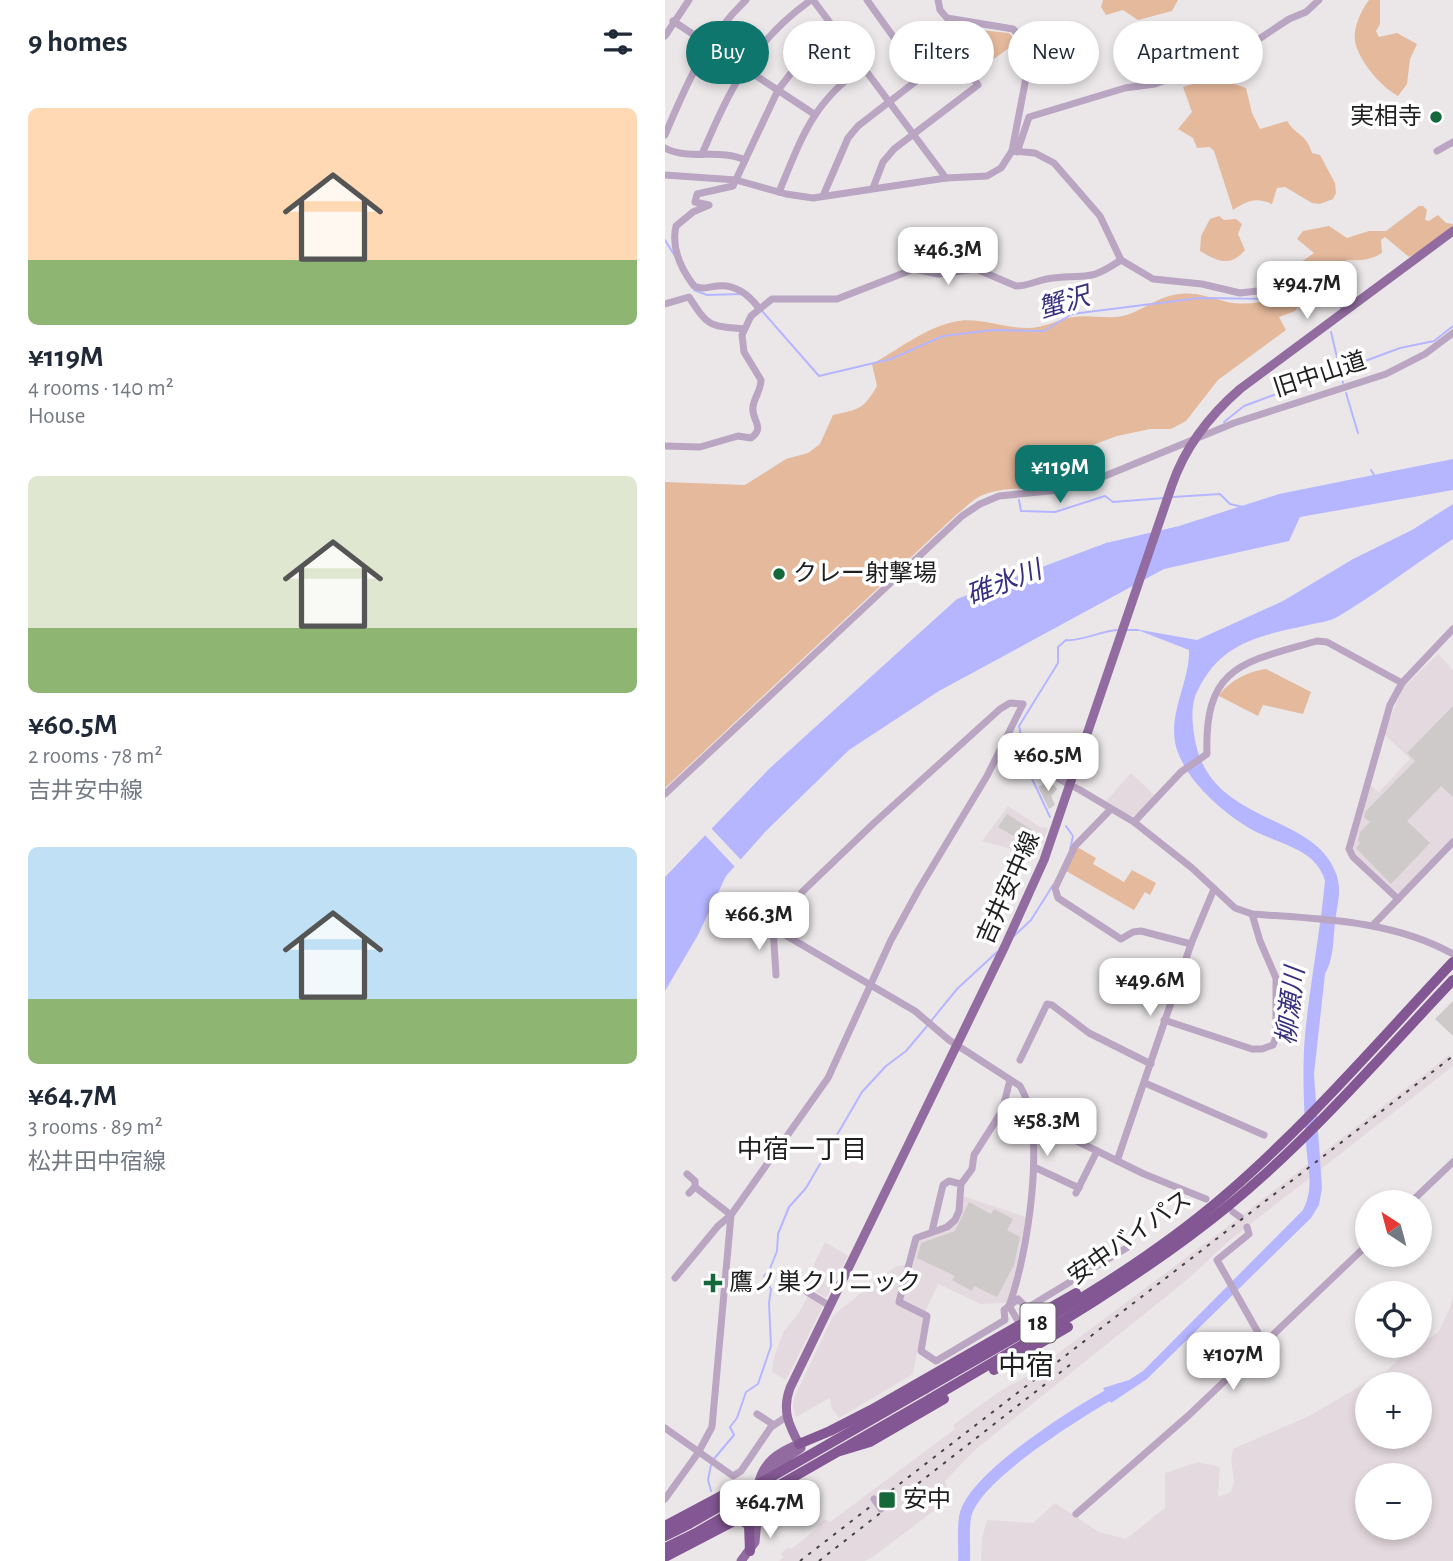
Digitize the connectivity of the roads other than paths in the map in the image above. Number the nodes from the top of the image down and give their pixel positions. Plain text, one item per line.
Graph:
1 (689, 0) edge
2 (746, 0) edge
3 (812, 0) edge
4 (867, 0) edge
5 (938, 0) edge
6 (1319, 0) edge
7 (673, 21) junction
8 (728, 21) edge
9 (829, 21) edge
10 (686, 30) edge
11 (889, 31) edge
12 (665, 36) edge
13 (769, 36) edge
14 (875, 82) edge
15 (687, 84) edge
16 (734, 84) edge
17 (769, 84) edge
18 (783, 84) edge
19 (840, 84) edge
20 (912, 84) edge
21 (977, 84) edge
22 (778, 90) junction
23 (889, 101) junction
24 (814, 114) junction
25 (913, 133) junction
26 (665, 135) edge
27 (1453, 142) edge
28 (665, 148) edge
29 (1015, 151) junction
30 (1437, 151) dead end
31 (702, 154) junction
32 (745, 160) junction
33 (665, 175) edge
34 (947, 178) junction
35 (736, 180) junction
36 (873, 188) junction
37 (779, 192) junction
38 (823, 196) junction
39 (1453, 231) edge
40 (1121, 260) junction
41 (665, 304) edge
42 (1353, 306) junction
43 (758, 307) junction
44 (744, 329) junction
45 (1453, 333) edge
46 (1191, 442) junction
47 (665, 446) edge
48 (1453, 629) edge
49 (1402, 683) junction
50 (1001, 749) junction
51 (1071, 786) junction
52 (665, 794) edge
53 (1111, 809) junction
54 (1134, 822) junction
55 (1453, 842) edge
56 (1214, 889) junction
57 (802, 892) dead end
58 (1398, 900) junction
59 (1252, 914) junction
60 (1373, 925) junction
61 (1191, 944) junction
62 (1453, 954) edge
63 (1453, 962) edge
64 (776, 975) dead end
65 (1453, 980) edge
66 (870, 986) junction
67 (1164, 1020) junction
68 (957, 1045) junction
69 (1020, 1060) dead end
70 (1151, 1064) junction
71 (1010, 1080) junction
72 (1145, 1083) junction
73 (1030, 1118) junction
74 (1264, 1135) dead end
75 (1097, 1151) junction
76 (1117, 1161) junction
77 (1453, 1162) edge
78 (1034, 1167) junction
79 (687, 1174) dead end
80 (961, 1184) junction
81 (1424, 1190) edge
82 (1206, 1199) dead end
83 (731, 1216) junction
84 (1247, 1227) dead end
85 (932, 1231) junction
86 (1128, 1247) dead end
87 (1149, 1253) junction
88 (1355, 1256) edge
89 (675, 1278) dead end
90 (1123, 1285) junction
91 (807, 1293) dead end
92 (830, 1306) junction
93 (1010, 1306) junction
94 (1020, 1324) junction
95 (1264, 1343) junction
96 (927, 1394) junction
97 (871, 1409) junction
98 (757, 1414) dead end
99 (786, 1417) junction
100 (774, 1425) junction
101 (665, 1428) edge
102 (886, 1432) junction
103 (800, 1446) junction
104 (698, 1452) junction
105 (807, 1474) dead end
106 (757, 1488) junction
107 (665, 1499) edge
108 (874, 1499) dead end
109 (759, 1501) junction
110 (881, 1509) dead end
111 (1076, 1514) dead end
112 (734, 1521) junction
113 (665, 1526) edge
114 (692, 1529) junction
115 (665, 1536) edge
116 (665, 1548) edge
117 (750, 1551) junction
118 (665, 1558) edge
119 (741, 1561) edge

1 - 7 street
2 - 8 street
3 - 9 street
3 - 13 street
4 - 11 street
5 - 29 street
6 - 29 street
7 - 10 street
7 - 12 street
14 - 23 street
15 - 26 street
16 - 31 street
17 - 22 street
18 - 22 street
19 - 24 street
20 - 23 street
21 - 25 street
22 - 24 street
22 - 32 street
23 - 25 street
23 - 38 street
24 - 37 street
25 - 34 street
25 - 36 street
27 - 30 street
28 - 31 street
29 - 34 street
29 - 40 street
31 - 32 street
32 - 35 street
33 - 35 street
34 - 36 street
35 - 37 street
35 - 43 street
36 - 38 street
37 - 38 street
39 - 42 main road, 吉井安中線
40 - 42 street
40 - 43 street
41 - 44 street
42 - 46 main road, 吉井安中線
43 - 44 street
44 - 47 street
45 - 46 street, 旧中山道
46 - 51 main road, 吉井安中線
46 - 52 street, 旧中山道
48 - 49 street
49 - 54 street
49 - 58 street
50 - 51 street
50 - 57 street
50 - 66 street
51 - 53 street
51 - 68 main road, 吉井安中線
53 - 54 street
53 - 61 street
54 - 56 street
55 - 58 street
56 - 59 street
56 - 61 street
58 - 60 street
59 - 60 street
59 - 67 street
60 - 62 street
61 - 67 street
63 - 87 highway, 安中バイパス / 18
64 - 66 street
65 - 90 highway, 安中バイパス / 18
66 - 68 street
66 - 83 street
67 - 70 street
68 - 71 street
68 - 92 main road, 吉井安中線
69 - 70 street
70 - 72 street
71 - 73 street
71 - 80 street
72 - 74 street
72 - 76 street
73 - 75 street
73 - 78 street
75 - 76 street
75 - 78 street
76 - 82 street
77 - 81 street
78 - 93 street
79 - 83 street
80 - 85 street
80 - 85 street
83 - 89 street
83 - 104 street
84 - 95 street
85 - 93 street
86 - 93 street
87 - 94 highway
87 - 96 highway, 安中バイパス / 18
88 - 95 street
90 - 96 highway, 安中バイパス / 18
90 - 102 highway
91 - 92 street
92 - 99 main road, 吉井安中線
93 - 94 street
94 - 97 highway
95 - 111 street
96 - 114 highway, 安中バイパス / 18, bridge
97 - 102 highway
97 - 103 highway
98 - 100 street
99 - 100 street
99 - 103 main road
100 - 104 street
101 - 104 street
102 - 103 highway
103 - 105 street
103 - 106 main road
103 - 109 main road
104 - 107 street
106 - 109 main road
106 - 113 highway
108 - 110 street, bridge
109 - 112 highway
109 - 117 main road
112 - 117 highway
112 - 118 highway
114 - 115 highway, 安中バイパス / 18
114 - 116 highway, 安中バイパス / 18
117 - 119 main road

